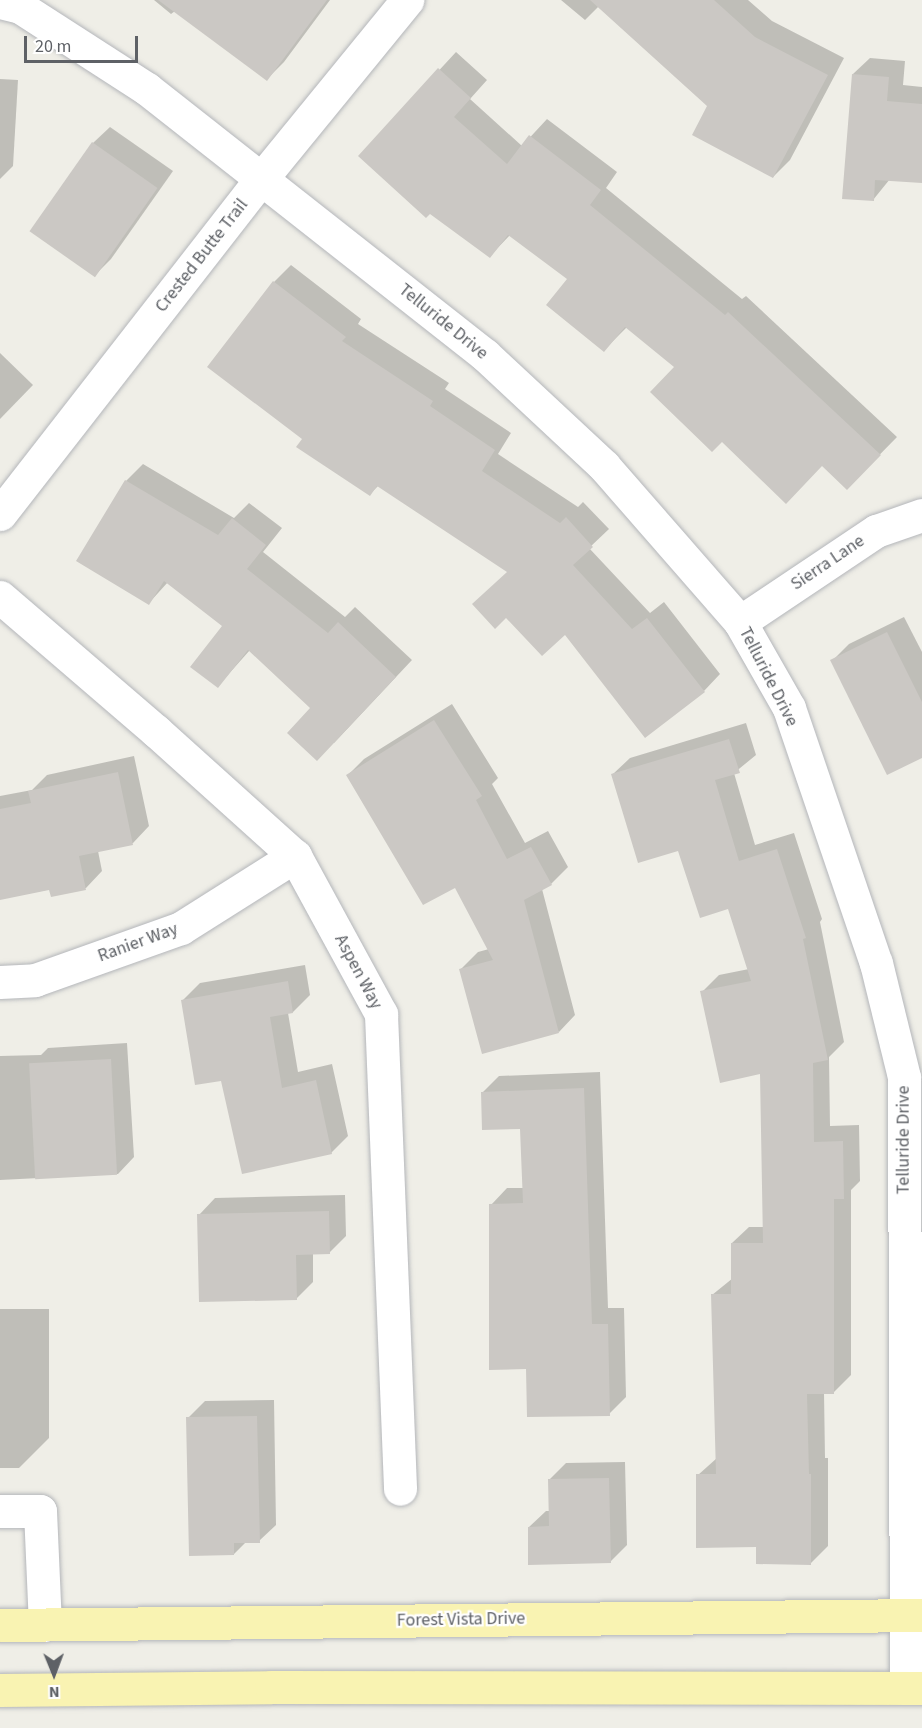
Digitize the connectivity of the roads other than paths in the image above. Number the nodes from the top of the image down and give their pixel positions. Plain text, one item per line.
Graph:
1 (406, 0) edge
2 (0, 2) edge
3 (262, 178) junction
4 (0, 514) edge
5 (922, 515) edge
6 (0, 597) edge
7 (740, 622) junction
8 (295, 856) junction
9 (0, 982) edge
10 (913, 1075) edge
11 (400, 1489) dead end
12 (0, 1511) edge
13 (914, 1615) edge
14 (0, 1625) edge
15 (45, 1625) junction
16 (914, 1688) edge
17 (0, 1690) edge

1 - 3 street, Crested Butte Trail
2 - 3 street, Telluride Drive
3 - 4 street, Crested Butte Trail
3 - 7 street, Telluride Drive
5 - 7 street, Sierra Lane
6 - 8 street, Aspen Way
7 - 10 street, Telluride Drive
8 - 9 street, Ranier Way
8 - 11 street, Aspen Way
10 - 13 street, Telluride Drive
12 - 15 street
13 - 15 main road, Forest Vista Drive
13 - 16 street, Telluride Drive
14 - 15 main road, Forest Vista Drive
16 - 17 main road

